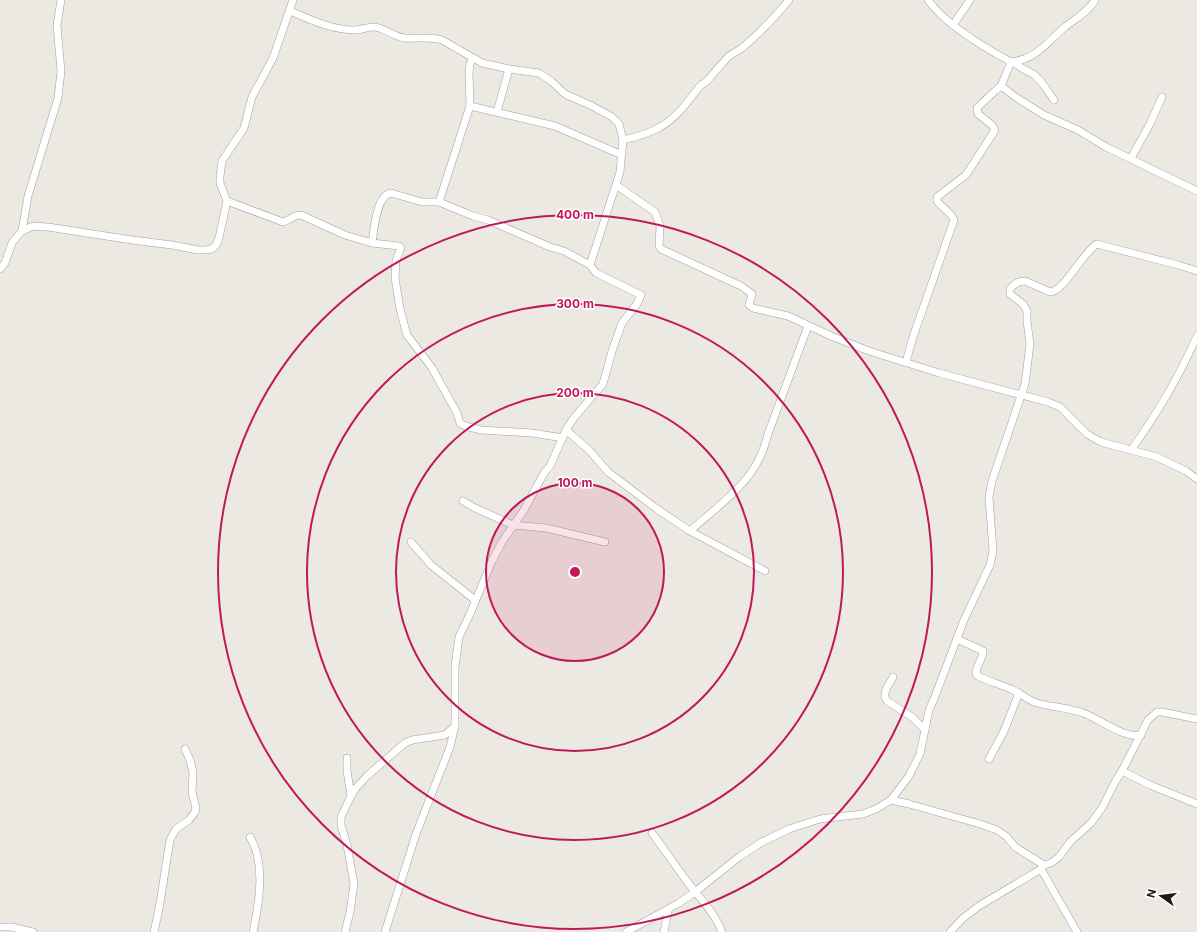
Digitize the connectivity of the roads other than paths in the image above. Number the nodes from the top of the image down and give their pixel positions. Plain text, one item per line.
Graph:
1 (61, 0) edge
2 (293, 0) edge
3 (789, 0) edge
4 (928, 0) edge
5 (970, 0) edge
6 (1095, 0) edge
7 (290, 10) junction
8 (953, 24) junction
9 (473, 58) junction
10 (1013, 62) junction
11 (509, 69) junction
12 (1001, 86) junction
13 (1162, 97) dead end
14 (1054, 100) dead end
15 (470, 106) junction
16 (497, 112) junction
17 (623, 140) junction
18 (622, 155) junction
19 (1131, 158) junction
20 (616, 185) junction
21 (1197, 191) edge
22 (227, 201) junction
23 (440, 202) junction
24 (22, 231) junction
25 (372, 243) junction
26 (590, 265) junction
27 (0, 269) edge
28 (1197, 271) edge
29 (808, 326) junction
30 (1197, 336) edge
31 (1195, 345) edge
32 (906, 362) junction
33 (1022, 395) junction
34 (566, 430) junction
35 (563, 438) junction
36 (1132, 449) junction
37 (1197, 479) edge
38 (463, 501) dead end
39 (513, 525) junction
40 (690, 531) junction
41 (411, 542) dead end
42 (605, 542) dead end
43 (765, 571) dead end
44 (475, 600) junction
45 (957, 639) junction
46 (893, 677) dead end
47 (1019, 693) junction
48 (1197, 719) edge
49 (455, 726) junction
50 (925, 730) junction
51 (1141, 735) junction
52 (185, 749) dead end
53 (347, 758) dead end
54 (989, 759) dead end
55 (1122, 771) junction
56 (351, 796) junction
57 (891, 800) junction
58 (1197, 804) edge
59 (652, 833) dead end
60 (250, 837) dead end
61 (1042, 867) junction
62 (695, 892) junction
63 (668, 910) junction
64 (0, 927) edge
65 (10, 930) edge
66 (33, 932) edge
67 (154, 932) edge
68 (254, 932) edge
69 (345, 932) edge
70 (385, 932) edge
71 (626, 932) edge
72 (664, 932) edge
73 (722, 932) edge
74 (950, 932) edge
75 (1077, 932) edge

1 - 24 street
2 - 7 street
3 - 17 street
4 - 8 street
5 - 8 street
6 - 10 street
7 - 9 street
7 - 22 street
8 - 10 street
9 - 11 street
9 - 15 street
10 - 12 street
10 - 14 street
11 - 16 street
11 - 17 street
12 - 19 street
12 - 32 street
13 - 19 street
15 - 16 street
15 - 23 street
16 - 18 street
17 - 18 street
18 - 20 street
19 - 21 street
20 - 26 street
20 - 29 street
22 - 24 street
22 - 25 street
23 - 25 street
23 - 26 street
24 - 27 street
25 - 35 street
26 - 34 street
28 - 33 street
29 - 32 street
29 - 40 street
30 - 31 street
31 - 36 street
32 - 33 street
33 - 36 street
33 - 45 street
34 - 35 street
34 - 40 street
35 - 39 street
36 - 37 street
38 - 39 street
39 - 42 street
39 - 44 street
40 - 43 street
41 - 44 street
44 - 49 street
45 - 47 street
45 - 50 street
46 - 50 street
47 - 51 street
47 - 54 street
48 - 51 street
49 - 56 street
49 - 70 street
50 - 57 street
51 - 55 street
52 - 67 street
53 - 56 street
55 - 58 street
55 - 61 street
56 - 69 street
57 - 61 street
57 - 62 street
59 - 62 street
60 - 68 street
61 - 74 street
61 - 75 street
62 - 63 street
62 - 73 street
63 - 71 street
63 - 72 street
64 - 65 street
65 - 66 street

